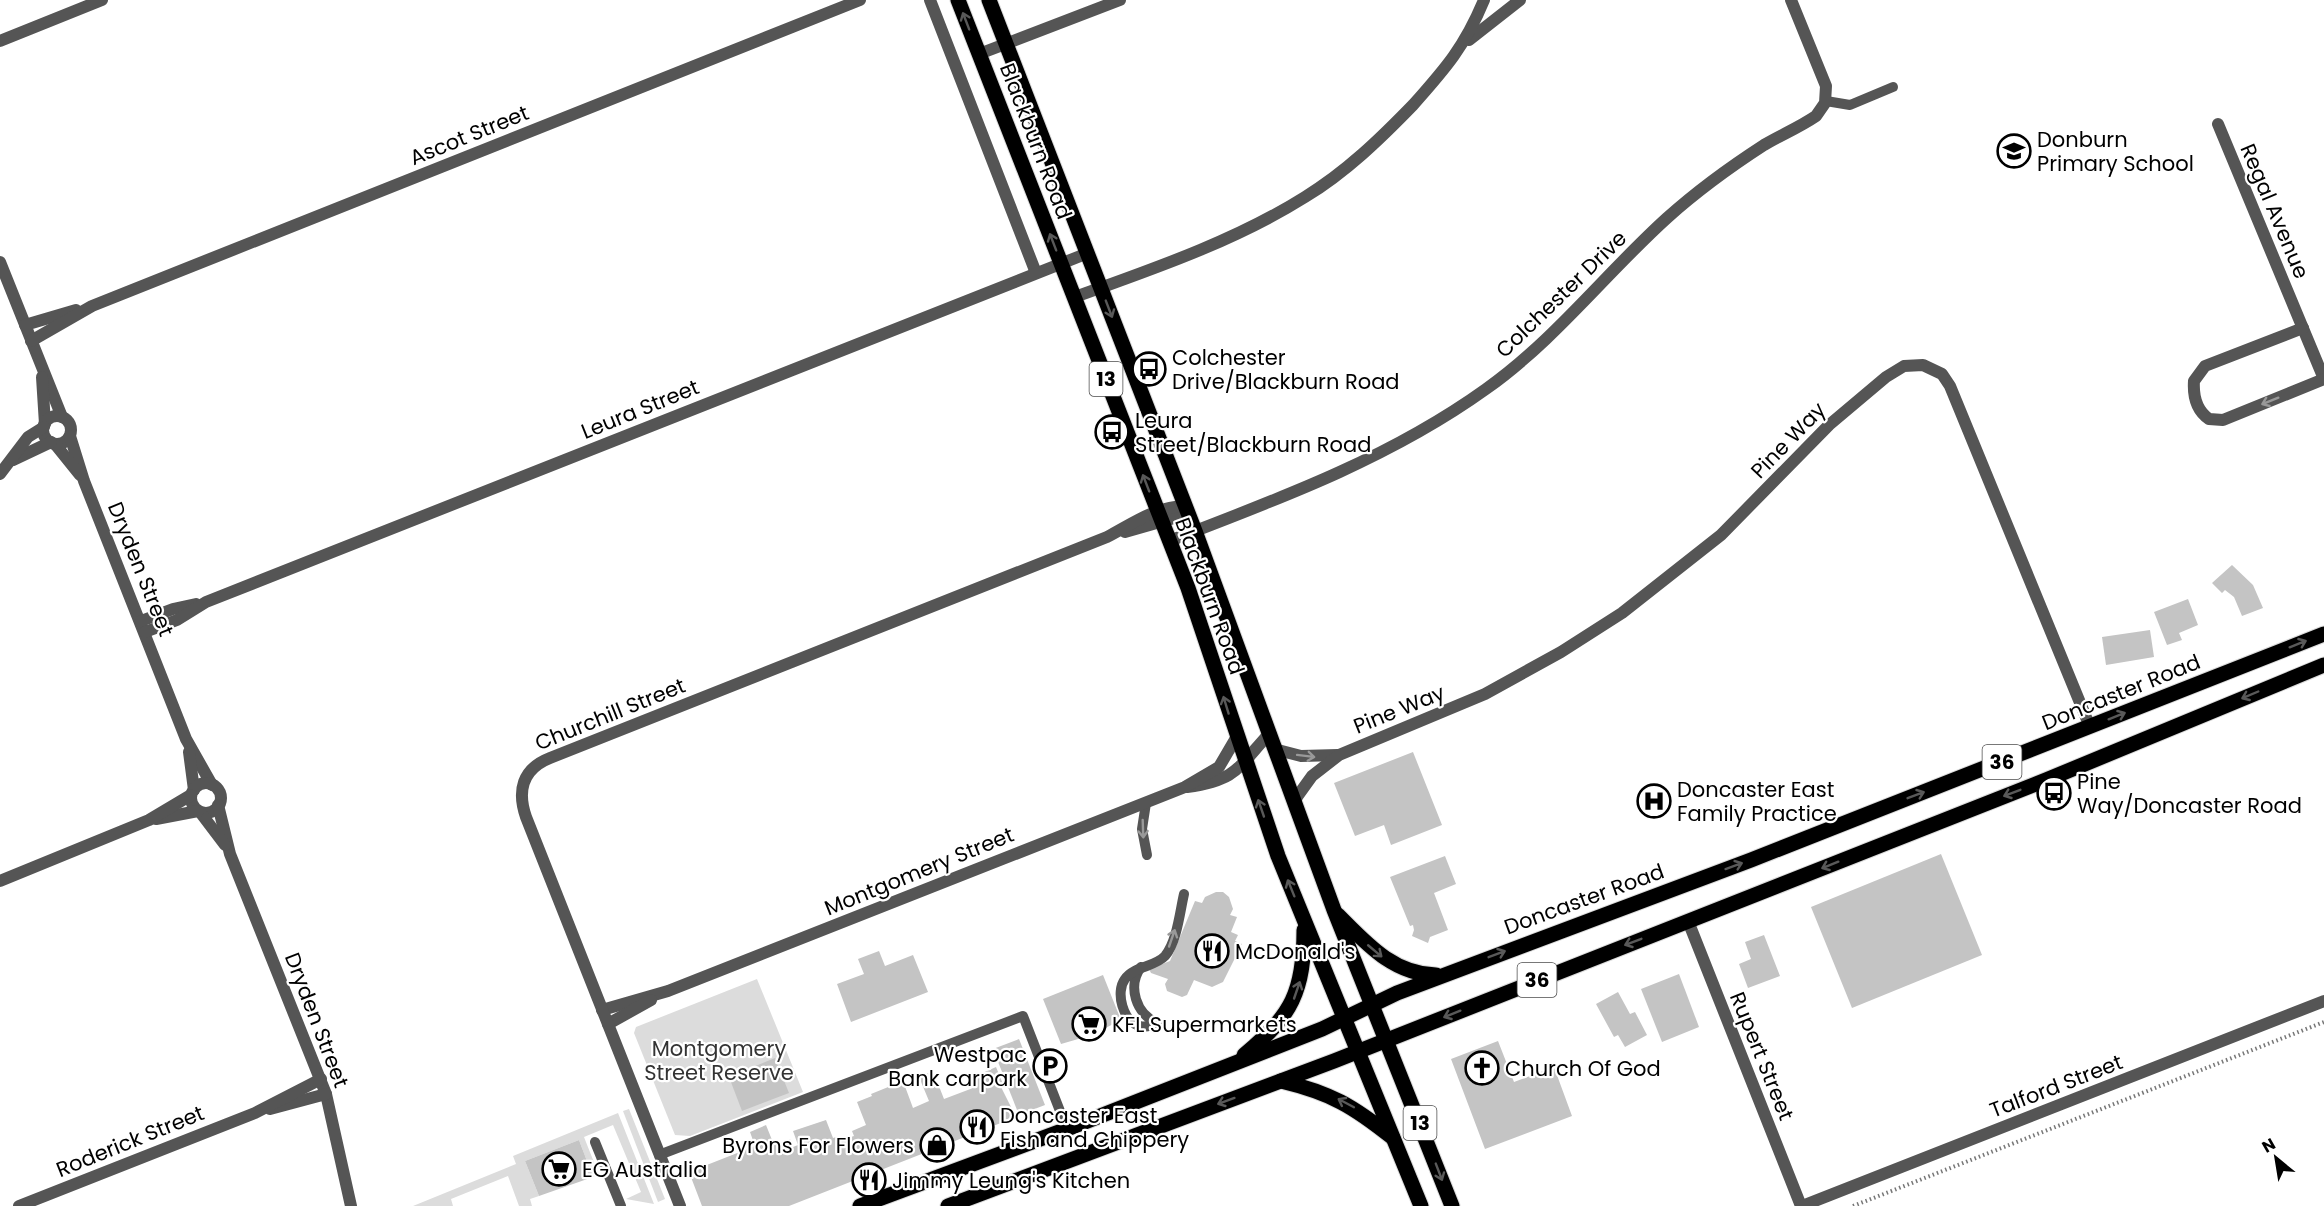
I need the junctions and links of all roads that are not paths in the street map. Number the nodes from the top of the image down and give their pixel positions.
1 (102, 0) edge
2 (860, 0) edge
3 (930, 0) edge
4 (958, 0) edge
5 (989, 0) edge
6 (1120, 0) edge
7 (1484, 0) edge
8 (1520, 0) edge
9 (1791, 0) edge
10 (0, 41) edge
11 (1006, 43) junction
12 (1464, 45) junction
13 (979, 54) junction
14 (1893, 87) dead end
15 (1826, 101) junction
16 (2218, 124) dead end
17 (1088, 253) junction
18 (0, 262) edge
19 (1061, 263) junction
20 (1036, 273) junction
21 (1101, 287) junction
22 (1075, 297) junction
23 (92, 306) junction
24 (25, 325) junction
25 (2303, 328) junction
26 (31, 341) junction
27 (42, 372) junction
28 (2324, 379) edge
29 (62, 417) junction
30 (44, 425) junction
31 (70, 436) junction
32 (53, 443) junction
33 (13, 460) junction
34 (0, 474) edge
35 (84, 481) junction
36 (1186, 506) junction
37 (1160, 517) junction
38 (1195, 531) junction
39 (1169, 541) junction
40 (143, 627) junction
41 (2324, 634) edge
42 (2324, 665) edge
43 (2090, 727) junction
44 (1236, 738) junction
45 (186, 739) junction
46 (1271, 742) junction
47 (1339, 755) junction
48 (1244, 761) junction
49 (212, 785) junction
50 (1185, 787) junction
51 (192, 792) junction
52 (1294, 801) junction
53 (1146, 803) junction
54 (218, 806) junction
55 (199, 812) junction
56 (149, 820) junction
57 (230, 854) junction
58 (1148, 855) dead end
59 (0, 881) edge
60 (1184, 894) dead end
61 (1334, 910) junction
62 (1304, 920) junction
63 (1688, 921) junction
64 (1442, 975) junction
65 (668, 991) junction
66 (2324, 1001) edge
67 (1372, 1005) junction
68 (602, 1010) junction
69 (1344, 1020) junction
70 (1158, 1023) dead end
71 (608, 1024) junction
72 (1386, 1040) junction
73 (1358, 1051) junction
74 (1232, 1064) junction
75 (321, 1079) junction
76 (1281, 1081) junction
77 (326, 1094) junction
78 (255, 1113) junction
79 (1067, 1129) junction
80 (1393, 1138) junction
81 (596, 1142) dead end
82 (659, 1155) junction
83 (19, 1206) edge
84 (351, 1206) edge
85 (621, 1206) edge
86 (679, 1206) edge
87 (860, 1206) edge
88 (948, 1206) edge
89 (1421, 1206) edge
90 (1452, 1206) edge
91 (1802, 1206) edge

1 - 10 street
2 - 23 street, Ascot Street
3 - 20 street
13 -> 4 main road, Blackburn Road / 13
5 - 11 main road, Blackburn Road / 13
6 - 11 street
7 - 12 street
8 - 12 street
9 - 15 street
11 - 13 street
11 - 17 main road, Blackburn Road / 13
12 - 21 street
19 -> 13 main road, Blackburn Road / 13
14 - 15 lane
15 - 38 street, Colchester Drive
16 - 25 street, Regal Avenue
17 - 19 street, Leura Street
17 - 21 main road, Blackburn Road / 13
18 - 24 street
19 - 20 street, Leura Street
19 - 22 main road, Blackburn Road / 13
20 - 40 street, Leura Street
21 - 22 street
21 -> 36 main road, Blackburn Road / 13
37 -> 22 main road, Blackburn Road / 13
23 - 24 street, Ascot Street
23 - 26 street, Ascot Street
24 - 26 street
25 - 28 street, Regal Avenue
28 -> 25 street
26 - 27 street
27 - 29 street
27 - 30 street
29 - 30 street
29 - 31 street
30 - 32 street
30 - 33 street
31 - 32 street
31 - 35 street, Dryden Street
32 - 33 street
32 - 35 street, Dryden Street
33 - 34 street
35 - 40 street, Dryden Street
36 - 37 street, Churchill Street
36 - 38 main road, Blackburn Road / 13
37 - 39 main road, Blackburn Road / 13
37 - 68 street, Churchill Street
38 - 39 street, Colchester Drive
38 - 46 main road, Blackburn Road / 13
44 -> 39 main road, Blackburn Road / 13
40 - 45 street, Dryden Street
43 -> 41 main road, Doncaster Road / 36
42 -> 63 main road, 36
43 - 47 street, Pine Way
64 -> 43 main road, Doncaster Road / 36
44 - 48 main road, Blackburn Road / 13
44 - 50 street, Montgomery Street
45 - 49 street, Dryden Street
45 - 51 street, Dryden Street
46 -> 47 street, Pine Way
46 - 48 street, Montgomery Street
46 - 52 main road, Blackburn Road / 13
47 - 52 street, Pine Way
48 - 50 street, Montgomery Street
62 -> 48 main road, Blackburn Road / 13
49 - 51 street
49 - 54 street
50 - 53 street, Montgomery Street
51 - 55 street
51 - 56 street
52 - 61 main road, Blackburn Road / 13
53 -> 58 lane
53 - 65 street, Montgomery Street
54 - 55 street
54 - 57 street, Dryden Street
55 - 56 street
55 - 57 street, Dryden Street
56 - 59 street
57 - 75 street, Dryden Street
70 -> 60 lane
61 -> 64 main road
61 - 67 main road, Blackburn Road / 13
62 - 69 main road, Blackburn Road / 13
74 -> 62 main road
63 -> 72 main road, 36
63 - 91 street, Rupert Street
64 - 67 main road, Doncaster Road / 36
65 - 68 street, Montgomery Street
65 - 71 street, Montgomery Street
66 - 91 street, Talford Street
67 - 69 main road, Doncaster Road / 36
67 - 72 main road, Blackburn Road / 13
68 - 71 street, Churchill Street
69 - 73 main road, Blackburn Road / 13
69 - 74 main road, Doncaster Road / 36
71 - 82 street, Churchill Street
72 - 73 main road, 36
72 -> 90 main road, Blackburn Road / 13
73 - 76 main road, 36
73 - 80 main road, Blackburn Road / 13
74 - 79 main road, Doncaster Road / 36
75 - 77 street, Dryden Street
75 - 78 street, Roderick Street
80 -> 76 main road
76 -> 88 main road, 36
77 - 78 street, Roderick Street
77 - 84 street, Dryden Street
78 - 83 street, Roderick Street
79 - 82 lane
79 - 87 main road, Doncaster Road / 36
80 - 89 main road, Blackburn Road / 13
81 - 85 lane
82 - 86 street, Churchill Street

